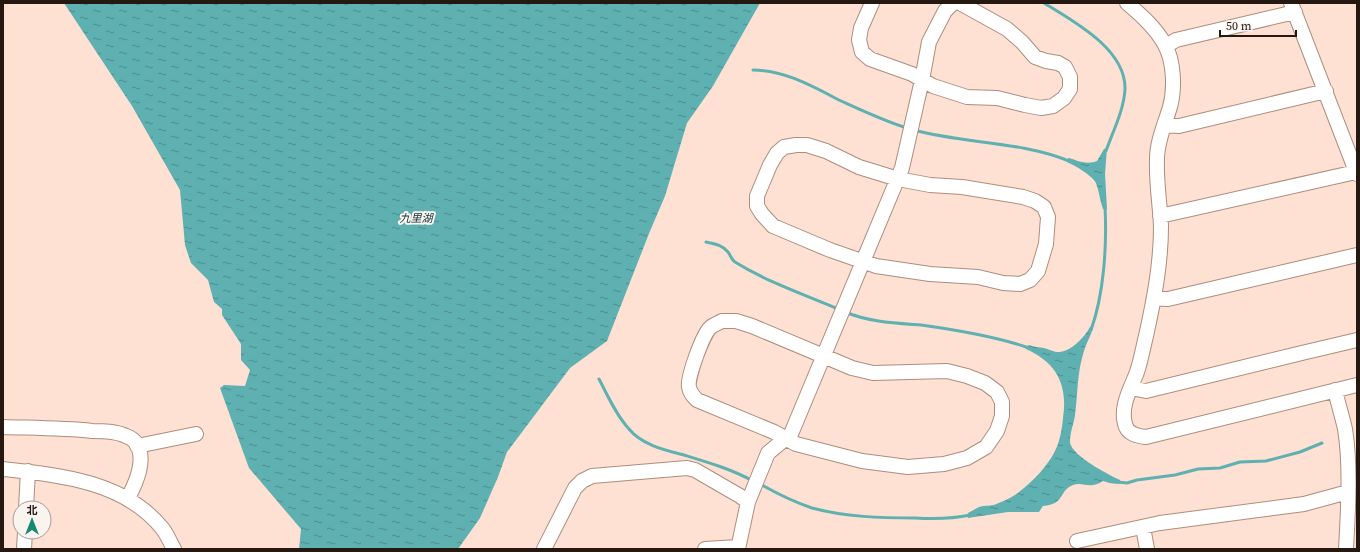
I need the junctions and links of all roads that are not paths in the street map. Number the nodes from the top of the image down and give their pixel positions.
1 (872, 3) edge
2 (953, 3) edge
3 (960, 3) edge
4 (1127, 3) edge
5 (1293, 8) edge
6 (1166, 46) junction
7 (922, 80) junction
8 (1326, 91) junction
9 (1164, 125) junction
10 (1357, 173) edge
11 (898, 178) junction
12 (1160, 216) junction
13 (1357, 255) edge
14 (863, 261) junction
15 (1154, 298) junction
16 (1357, 340) edge
17 (823, 357) junction
18 (1357, 385) edge
19 (1131, 388) junction
20 (1335, 390) junction
21 (3, 427) edge
22 (196, 434) dead end
23 (786, 438) junction
24 (137, 446) junction
25 (1352, 468) edge
26 (3, 469) edge
27 (28, 471) junction
28 (1348, 492) junction
29 (128, 498) junction
30 (26, 500) edge
31 (748, 502) junction
32 (1143, 526) junction
33 (1077, 541) dead end
34 (1357, 547) edge
35 (738, 548) edge
36 (174, 549) edge
37 (544, 549) edge
38 (705, 549) edge
39 (1148, 549) edge
40 (1347, 549) edge

1 - 7 street
2 - 7 street
3 - 7 street
4 - 6 street
5 - 6 street
5 - 8 street
6 - 9 street
7 - 11 street
8 - 9 street
8 - 10 street
9 - 12 street
10 - 12 street
11 - 14 street
11 - 14 street
11 - 14 street
12 - 15 street
13 - 15 street
14 - 17 street
15 - 19 street
16 - 19 street
17 - 23 street
17 - 23 street
17 - 23 street
18 - 20 street
19 - 20 street
20 - 25 street
21 - 24 street
22 - 24 street
23 - 31 street
24 - 29 street
25 - 28 street
26 - 27 street
27 - 29 street
27 - 30 street
28 - 32 street
28 - 40 street
29 - 36 street
31 - 35 street
31 - 37 street
32 - 33 street
32 - 39 street
34 - 40 street
35 - 38 street

